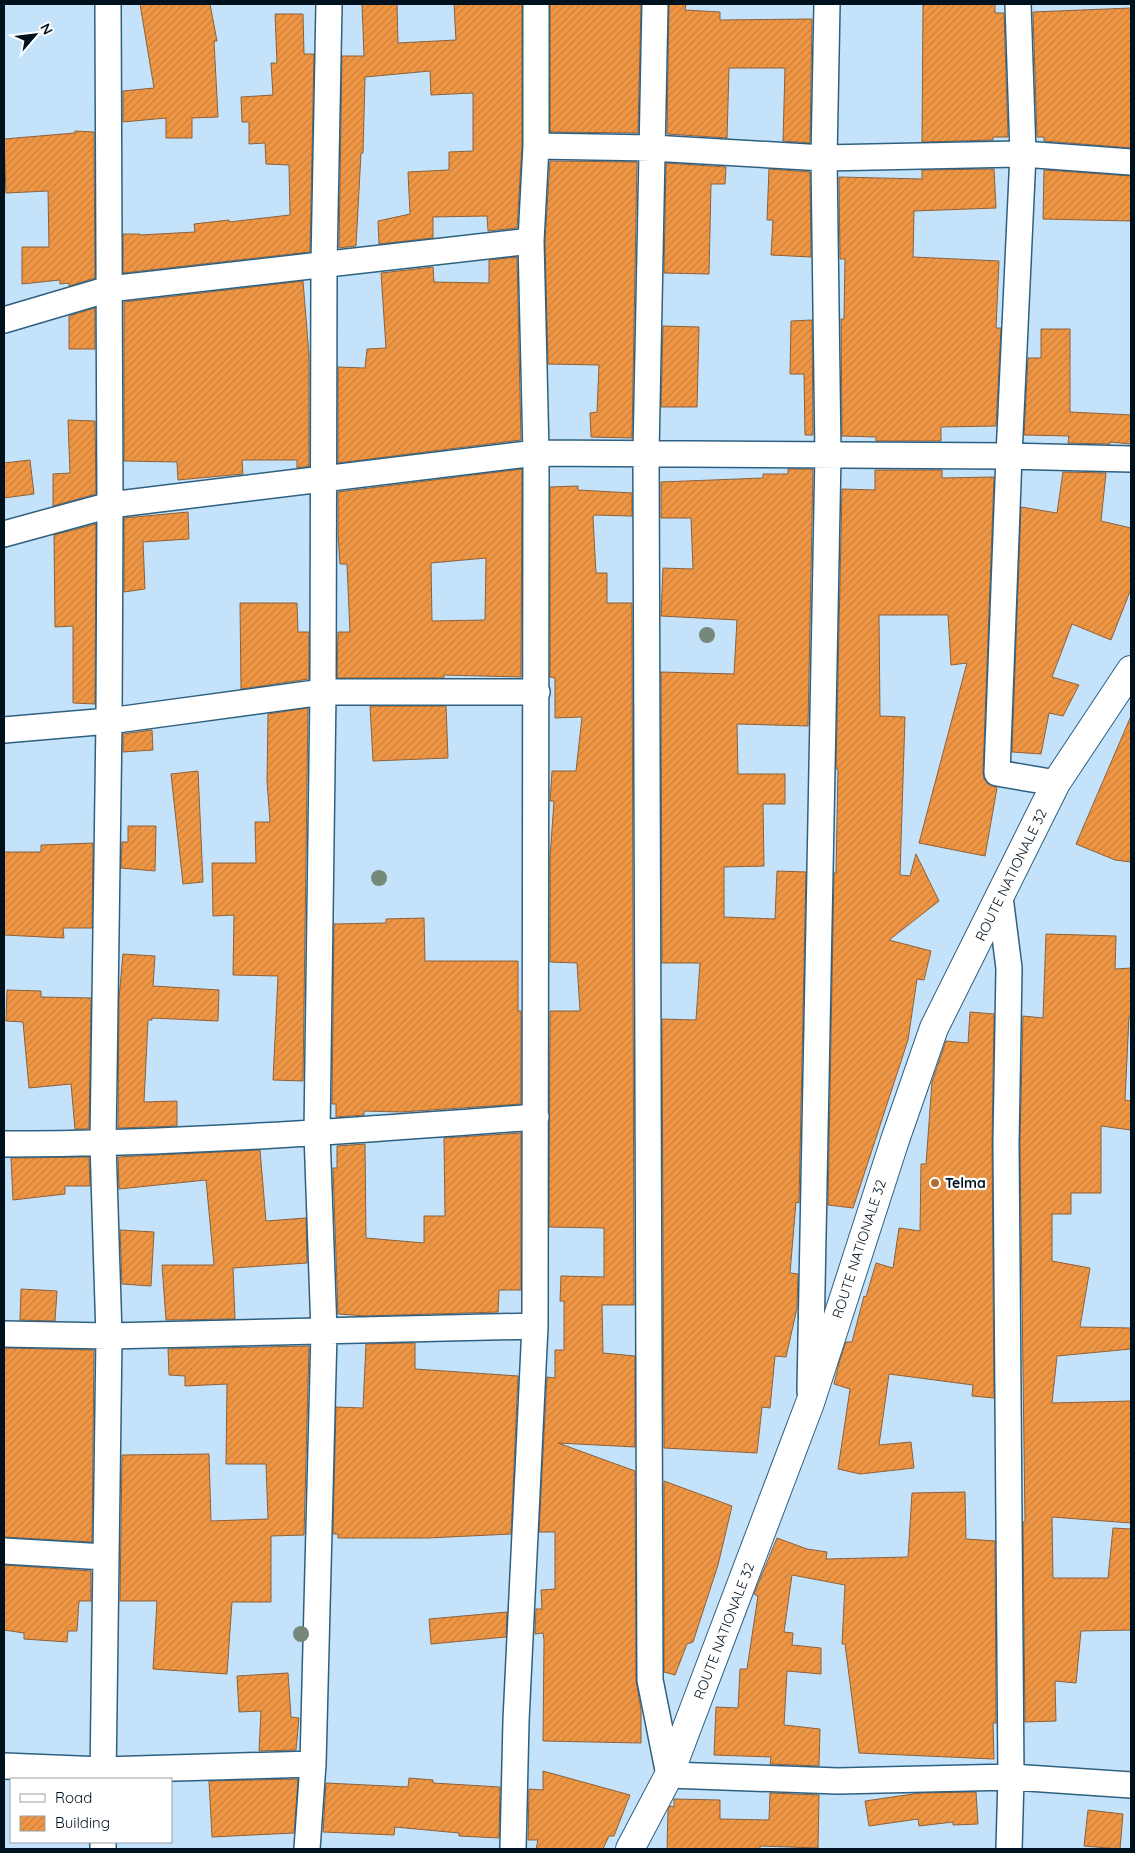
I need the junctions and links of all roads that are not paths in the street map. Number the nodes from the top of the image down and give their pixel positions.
1 (108, 4) edge
2 (330, 4) edge
3 (536, 4) edge
4 (655, 4) edge
5 (827, 4) edge
6 (1018, 4) edge
7 (536, 146) junction
8 (652, 148) junction
9 (1023, 154) junction
10 (824, 158) junction
11 (1131, 162) edge
12 (531, 242) junction
13 (324, 265) junction
14 (109, 290) junction
15 (4, 320) edge
16 (536, 453) junction
17 (646, 453) junction
18 (828, 455) junction
19 (1009, 456) junction
20 (1131, 459) edge
21 (324, 478) junction
22 (110, 505) junction
23 (4, 534) edge
24 (1131, 670) edge
25 (323, 692) junction
26 (537, 692) junction
27 (109, 721) junction
28 (4, 730) edge
29 (1056, 783) junction
30 (1000, 897) junction
31 (536, 1117) junction
32 (317, 1133) junction
33 (4, 1144) edge
34 (103, 1144) junction
35 (535, 1326) junction
36 (324, 1332) junction
37 (4, 1334) edge
38 (109, 1336) junction
39 (810, 1403) junction
40 (4, 1551) edge
41 (105, 1557) junction
42 (313, 1764) junction
43 (4, 1766) edge
44 (103, 1775) edge
45 (669, 1775) junction
46 (1011, 1777) junction
47 (1131, 1785) edge
48 (307, 1849) edge
49 (512, 1849) edge
50 (630, 1849) edge
51 (1009, 1849) edge

1 - 14 street
2 - 13 street
3 - 7 street
4 - 8 street
5 - 10 street
6 - 9 street
7 - 8 street
7 - 12 street
8 - 10 street
8 - 17 street
9 - 10 street
9 - 11 street
9 - 19 street
10 - 18 street
12 - 13 street
12 - 16 street
13 - 14 street
13 - 21 street
14 - 15 street
14 - 22 street
16 - 17 street
16 - 21 street
16 - 26 street
17 - 18 street
17 - 45 street
18 - 19 street
18 - 39 street
19 - 20 street
19 - 29 street
21 - 22 street
21 - 25 street
22 - 23 street
22 - 27 street
24 - 29 street, ROUTE NATIONALE 32
25 - 26 street
25 - 27 street
25 - 32 street
26 - 31 street
27 - 28 street
27 - 34 street
29 - 30 street, ROUTE NATIONALE 32
30 - 39 street, ROUTE NATIONALE 32
30 - 46 street
31 - 32 street
31 - 35 street
32 - 34 street
32 - 36 street
33 - 34 street
34 - 38 street
35 - 36 street
35 - 49 street
36 - 38 street
36 - 42 street
37 - 38 street
38 - 41 street
39 - 45 street, ROUTE NATIONALE 32
40 - 41 street
41 - 44 street
42 - 44 street
42 - 48 street
43 - 44 street
45 - 46 street
45 - 50 street, ROUTE NATIONALE 32
46 - 47 street
46 - 51 street

